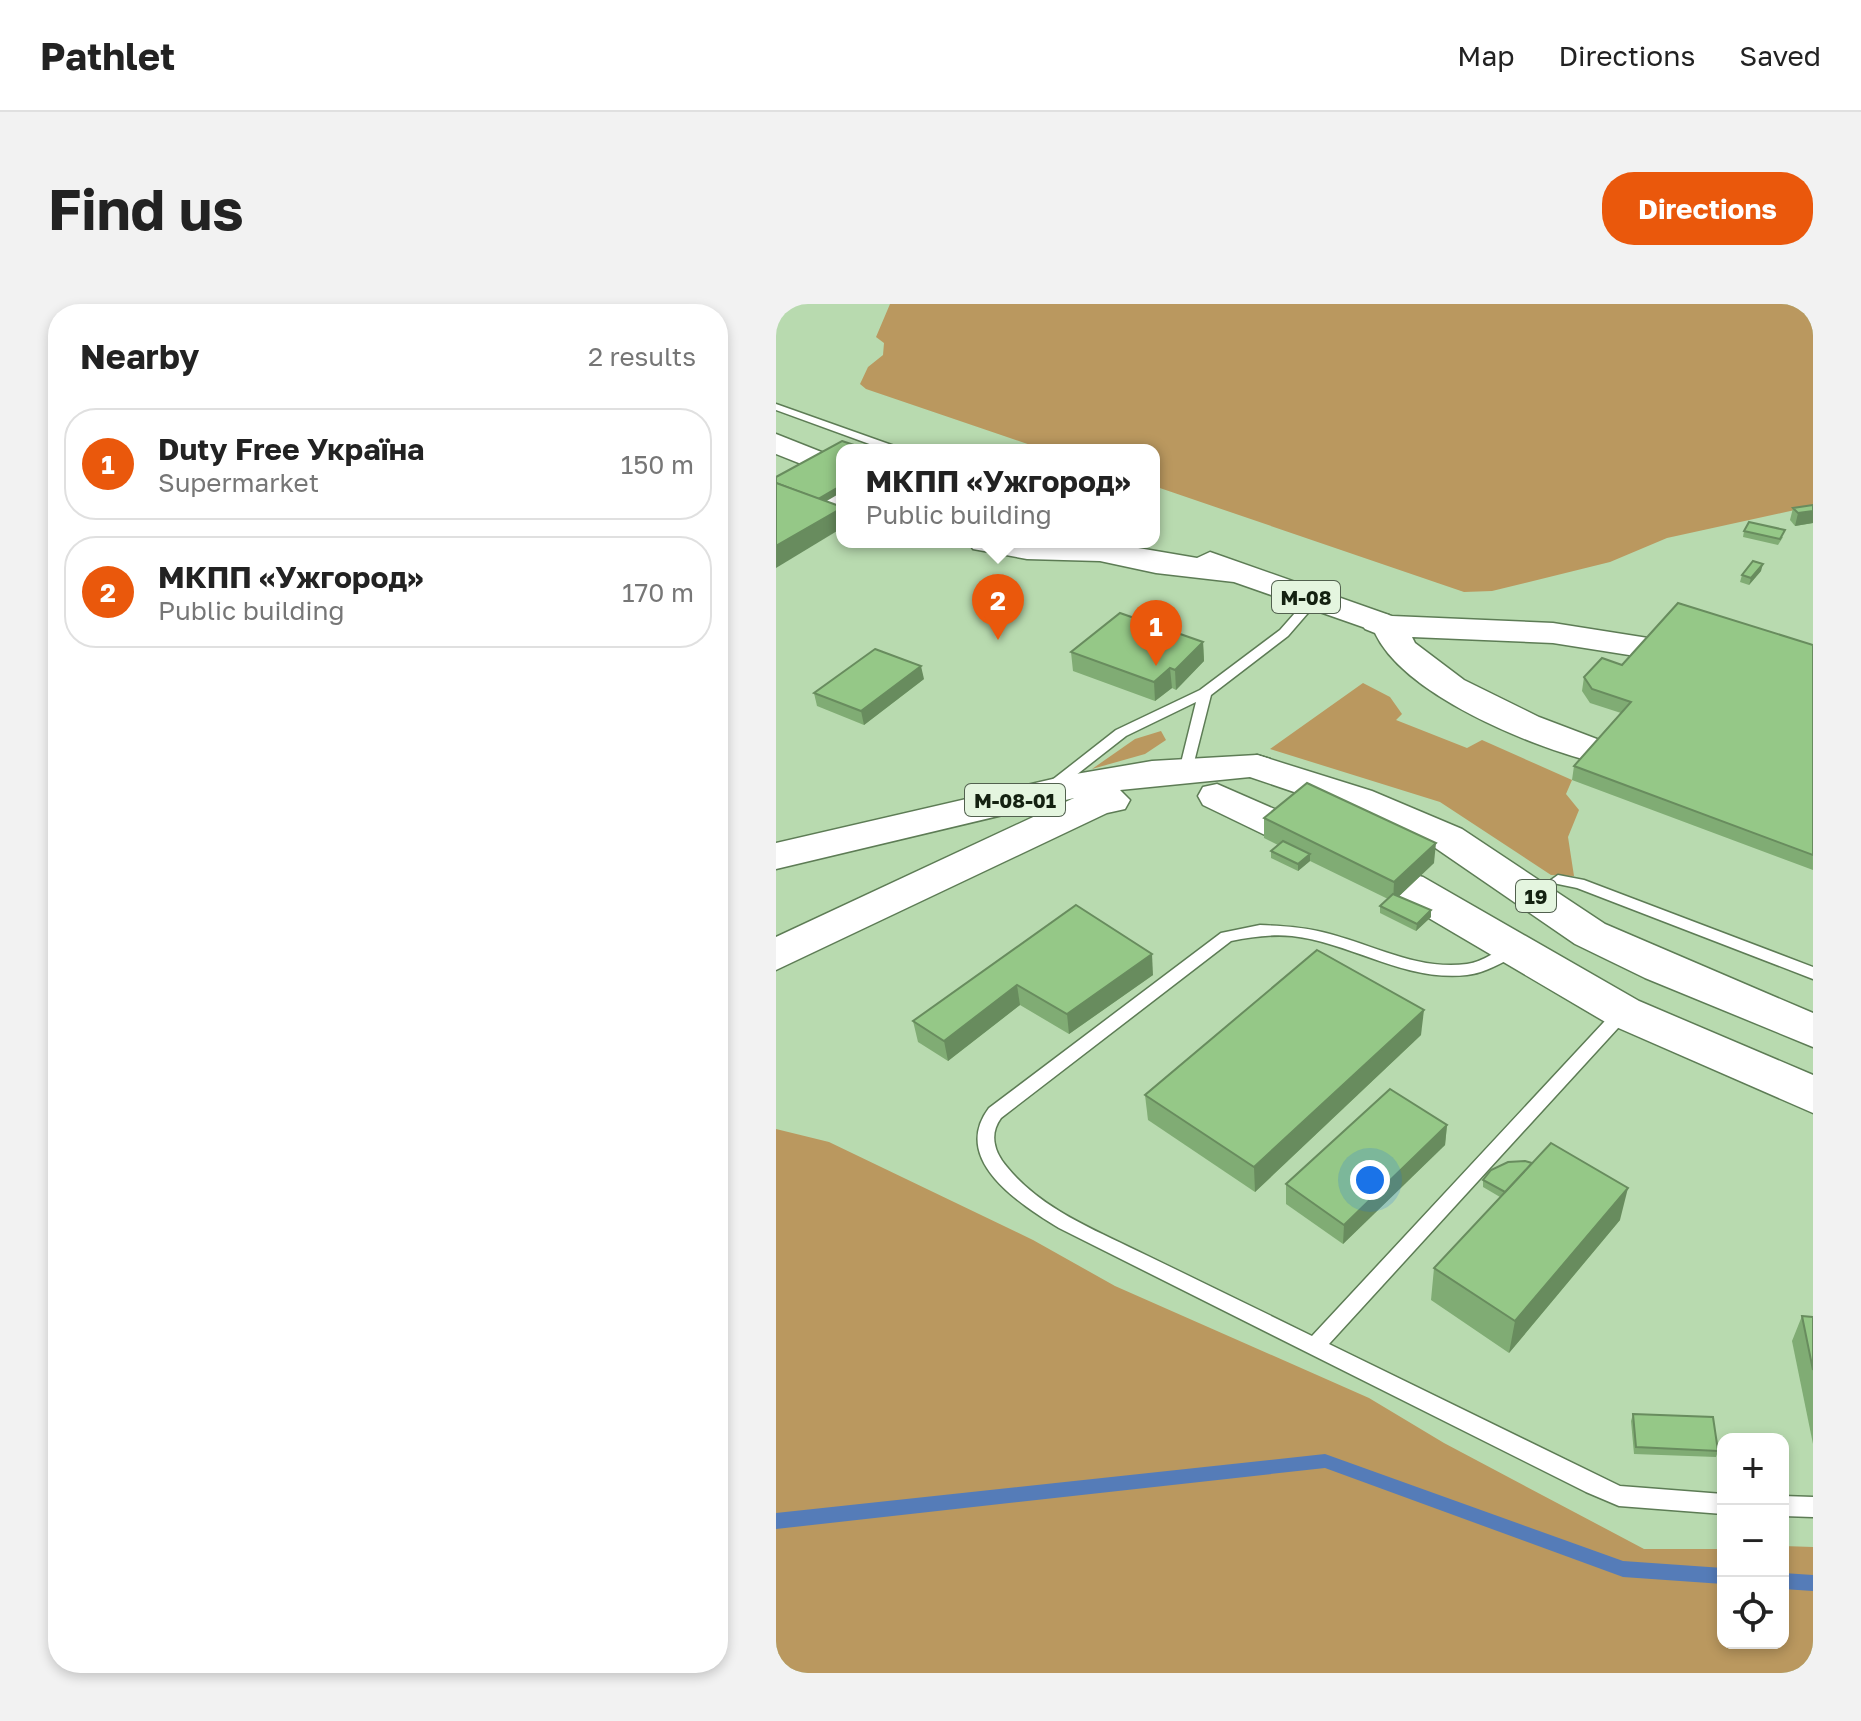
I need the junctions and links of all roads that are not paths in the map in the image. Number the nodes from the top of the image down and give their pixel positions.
1 (776, 407) edge
2 (776, 443) edge
3 (879, 444) edge
4 (819, 461) edge
5 (1160, 544) edge
6 (1021, 548) edge
7 (1235, 572) junction
8 (1314, 599) junction
9 (1383, 624) junction
10 (1648, 648) edge
11 (1205, 693) junction
12 (1597, 752) edge
13 (1257, 767) joint
14 (1186, 771) junction
15 (1045, 793) junction
16 (1279, 826) edge
17 (776, 856) edge
18 (1558, 880) dead end
19 (1408, 887) edge
20 (1513, 950) junction
21 (776, 955) edge
22 (1813, 973) edge
23 (1623, 1012) junction
24 (1813, 1031) edge
25 (1813, 1095) edge
26 (1316, 1345) junction
27 (1717, 1504) edge
28 (1789, 1506) edge
29 (1813, 1507) edge

1 - 3 lane
2 - 4 main road
5 - 7 main road, М-08
6 - 7 main road, М-08
7 - 8 main road, М-08
8 - 9 main road, М-08
8 - 11 lane
9 - 10 main road
9 - 12 main road
11 - 14 lane
11 - 15 lane
13 - 14 main road, М-08-01
13 - 24 main road, 19
14 - 15 main road, М-08-01
15 - 17 main road, М-08-01
16 - 21 main road, М-08-01
18 - 22 lane
19 - 20 main road
20 - 23 main road
20 - 26 lane
23 - 25 main road
23 - 26 lane
26 - 27 lane
28 - 29 lane

